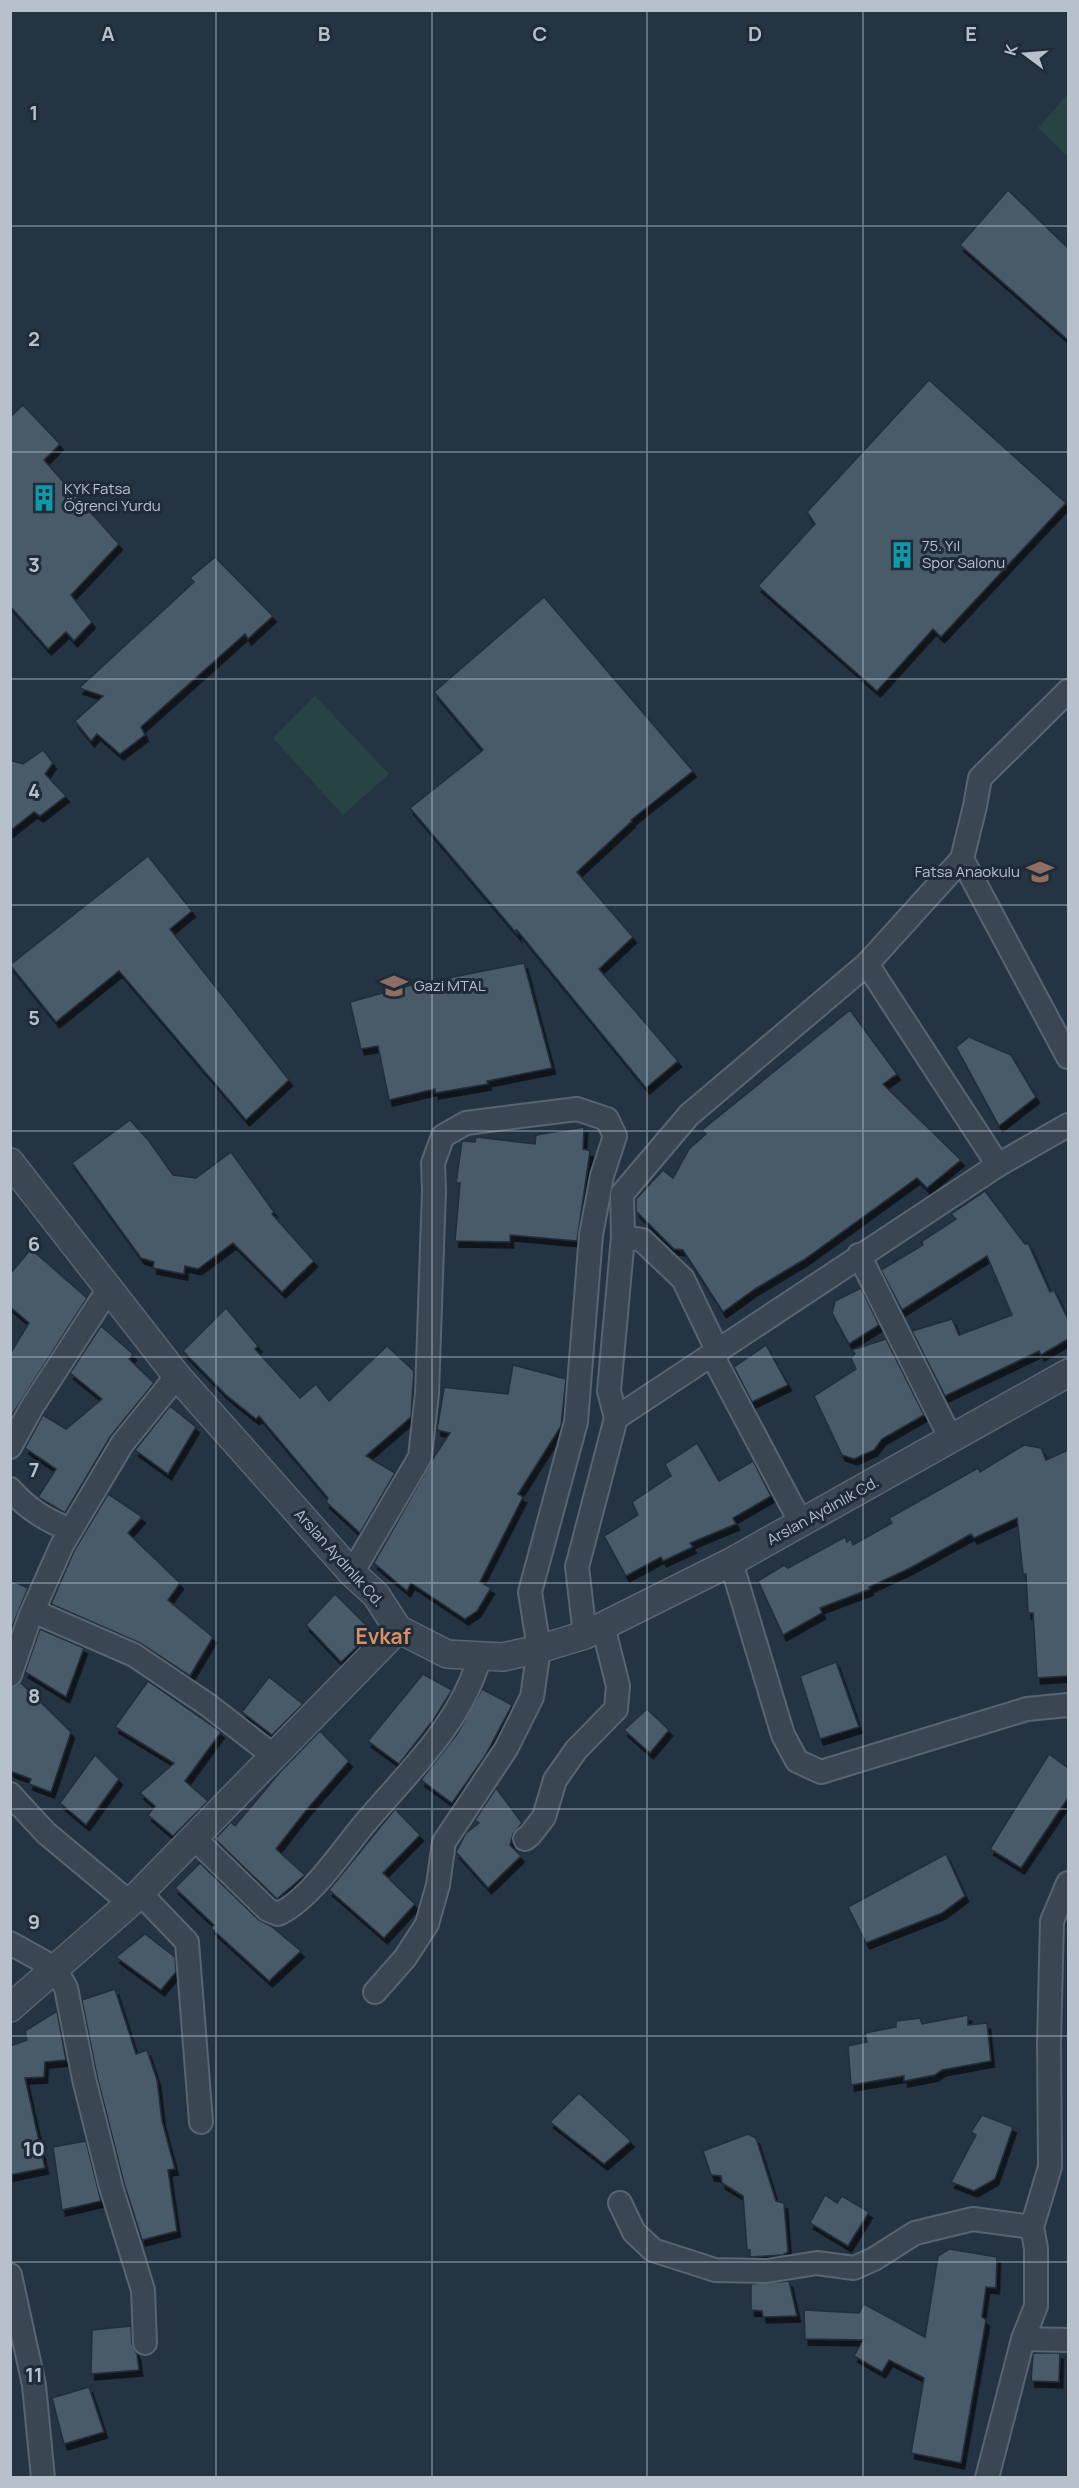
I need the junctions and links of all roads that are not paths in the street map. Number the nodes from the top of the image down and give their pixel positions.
1 (1068, 691) edge
2 (962, 859) junction
3 (867, 964) junction
4 (1068, 1057) edge
5 (1068, 1125) edge
6 (10, 1162) edge
7 (998, 1165) junction
8 (623, 1237) junction
9 (859, 1256) junction
10 (110, 1287) junction
11 (715, 1353) junction
12 (1068, 1374) edge
13 (177, 1376) junction
14 (616, 1418) junction
15 (951, 1439) junction
16 (10, 1447) edge
17 (10, 1489) edge
18 (801, 1523) junction
19 (71, 1530) junction
20 (731, 1562) junction
21 (352, 1572) junction
22 (33, 1611) junction
23 (398, 1629) junction
24 (594, 1631) junction
25 (539, 1649) junction
26 (480, 1656) junction
27 (10, 1675) edge
28 (1068, 1705) edge
29 (274, 1756) junction
30 (10, 1794) edge
31 (194, 1838) junction
32 (525, 1839) dead end
33 (1068, 1883) edge
34 (135, 1898) junction
35 (10, 1943) edge
36 (55, 1968) junction
37 (375, 1992) dead end
38 (10, 2008) edge
39 (201, 2122) dead end
40 (1059, 2168) edge
41 (620, 2203) dead end
42 (1032, 2227) junction
43 (10, 2275) edge
44 (1023, 2339) junction
45 (1068, 2340) edge
46 (145, 2343) dead end
47 (43, 2478) edge
48 (987, 2478) edge

1 - 2 street
2 - 3 street
2 - 4 street
3 - 7 street
3 - 8 street
5 - 7 street
6 - 10 street, Arslan Aydınlık Cd.
7 - 9 street
8 - 11 street
8 - 14 street
9 - 11 street
9 - 15 street
10 - 13 street, Arslan Aydınlık Cd.
10 - 16 street
11 - 14 street
11 - 18 street
12 - 15 street, Arslan Aydınlık Cd.
13 - 19 street
13 - 21 street, Arslan Aydınlık Cd.
14 - 24 street
15 - 18 street, Arslan Aydınlık Cd.
17 - 19 street
18 - 20 street, Arslan Aydınlık Cd.
19 - 22 street
20 - 24 street, Arslan Aydınlık Cd.
20 - 28 street
21 - 23 street, Arslan Aydınlık Cd.
21 - 25 street
22 - 27 street
22 - 29 street
23 - 26 street, Arslan Aydınlık Cd.
23 - 29 street
24 - 25 street, Arslan Aydınlık Cd.
24 - 32 street
25 - 26 street, Arslan Aydınlık Cd.
25 - 37 street
26 - 31 street
29 - 31 street
30 - 34 street
31 - 34 street
33 - 40 street
34 - 36 street
34 - 39 street
35 - 36 street
36 - 38 street
36 - 46 street
40 - 42 street
41 - 42 street
42 - 44 street
43 - 47 street
44 - 45 street
44 - 48 street

